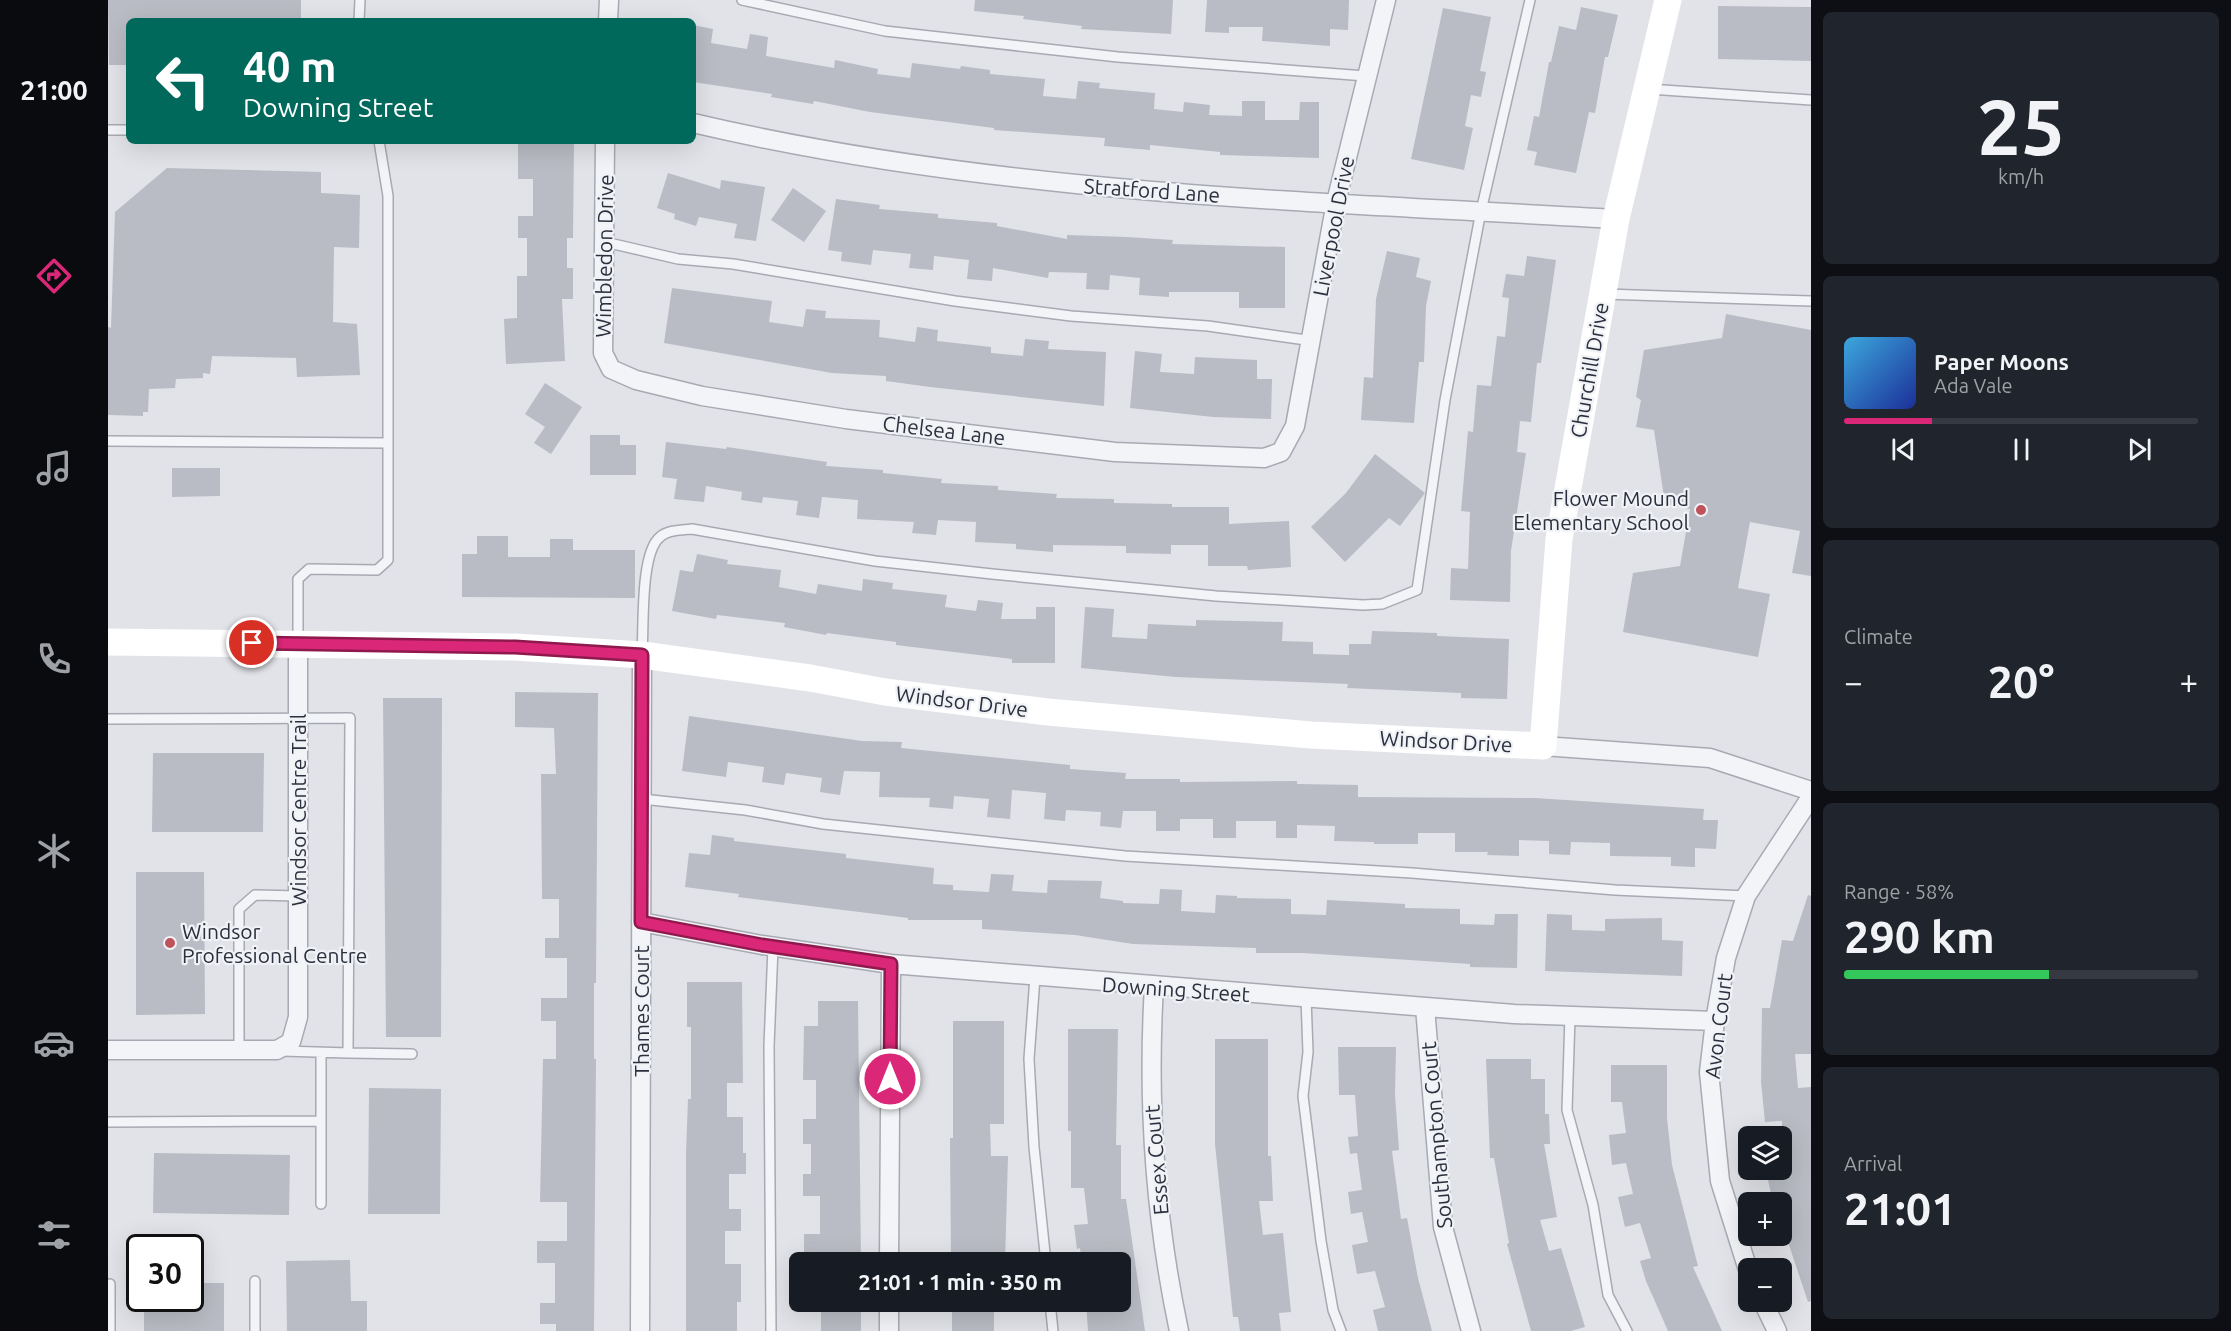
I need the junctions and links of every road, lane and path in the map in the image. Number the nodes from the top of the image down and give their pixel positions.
1 (360, 0) edge
2 (609, 0) edge
3 (742, 0) edge
4 (1386, 0) edge
5 (1530, 0) edge
6 (1668, 0) edge
7 (359, 18) edge
8 (608, 18) edge
9 (1366, 76) junction
10 (1647, 89) junction
11 (1811, 100) edge
12 (696, 124) edge
13 (108, 130) edge
14 (126, 130) edge
15 (379, 144) edge
16 (605, 144) edge
17 (1336, 202) junction
18 (1481, 211) junction
19 (1616, 219) junction
20 (605, 242) junction
21 (1602, 294) junction
22 (1811, 301) edge
23 (1312, 341) junction
24 (611, 369) joint
25 (108, 441) edge
26 (387, 443) junction
27 (1281, 452) joint
28 (108, 642) edge
29 (298, 644) junction
30 (642, 655) junction
31 (298, 718) junction
32 (108, 719) edge
33 (1543, 746) junction
34 (1811, 791) edge
35 (1811, 797) edge
36 (642, 799) junction
37 (298, 896) junction
38 (1746, 896) junction
39 (641, 922) junction
40 (774, 946) junction
41 (891, 964) junction
42 (1035, 977) junction
43 (1154, 987) junction
44 (1306, 998) junction
45 (1425, 1007) junction
46 (1570, 1016) junction
47 (1715, 1021) junction
48 (108, 1050) edge
49 (239, 1050) junction
50 (277, 1050) junction
51 (348, 1053) junction
52 (321, 1054) junction
53 (412, 1054) dead end
54 (320, 1121) junction
55 (108, 1122) edge
56 (321, 1204) dead end
57 (889, 1252) edge
58 (1045, 1252) edge
59 (1744, 1258) edge
60 (255, 1281) dead end
61 (110, 1284) dead end
62 (889, 1312) edge
63 (1051, 1312) edge
64 (1768, 1312) edge
65 (110, 1331) edge
66 (255, 1331) edge
67 (640, 1331) edge
68 (771, 1331) edge
69 (889, 1331) edge
70 (1053, 1331) edge
71 (1179, 1331) edge
72 (1341, 1331) edge
73 (1471, 1331) edge
74 (1627, 1331) edge
75 (1777, 1331) edge

1 - 7 lane
2 - 8 street
3 - 9 lane
4 - 9 street, Liverpool Drive
5 - 18 lane
6 - 10 street, Churchill Drive
9 - 17 street, Liverpool Drive
10 - 11 lane
10 - 19 street, Churchill Drive
12 - 17 street, Stratford Lane
13 - 14 lane
15 - 26 lane
16 - 20 street, Wimbledon Drive
17 - 18 street, Stratford Lane
17 - 23 street, Liverpool Drive
18 - 19 street, Stratford Lane
18 - 30 lane
19 - 21 street, Churchill Drive
20 - 23 lane
20 - 24 street, Wimbledon Drive
21 - 22 lane
21 - 33 street, Churchill Drive
23 - 27 street, Liverpool Drive
24 - 27 street, Chelsea Lane
25 - 26 lane
26 - 29 lane
28 - 29 street, Windsor Drive
29 - 30 street, Windsor Drive
29 - 31 street, Windsor Centre Trail
30 - 33 street, Windsor Drive
30 - 36 street, Thames Court
31 - 32 lane
31 - 37 street, Windsor Centre Trail
31 - 51 lane
33 - 34 street, Windsor Drive
35 - 38 street, Avon Court
36 - 38 lane
36 - 39 street, Thames Court
37 - 49 lane
37 - 50 street, Windsor Centre Trail
38 - 47 street, Avon Court
39 - 40 street, Downing Street
39 - 67 street, Thames Court
40 - 41 street, Downing Street
40 - 68 lane
41 - 42 street, Downing Street
41 - 57 street
42 - 43 street, Downing Street
42 - 58 lane
43 - 44 street, Downing Street
43 - 71 street, Essex Court
44 - 45 street, Downing Street
44 - 72 lane
45 - 46 street, Downing Street
45 - 73 street, Southampton Court
46 - 47 street, Downing Street
46 - 74 lane
47 - 59 street, Avon Court
48 - 49 street
49 - 50 street
50 - 52 lane
51 - 52 lane
51 - 53 lane
52 - 54 lane
54 - 55 lane
54 - 56 lane
60 - 66 lane
61 - 65 lane
62 - 69 street
63 - 70 lane
64 - 75 street

